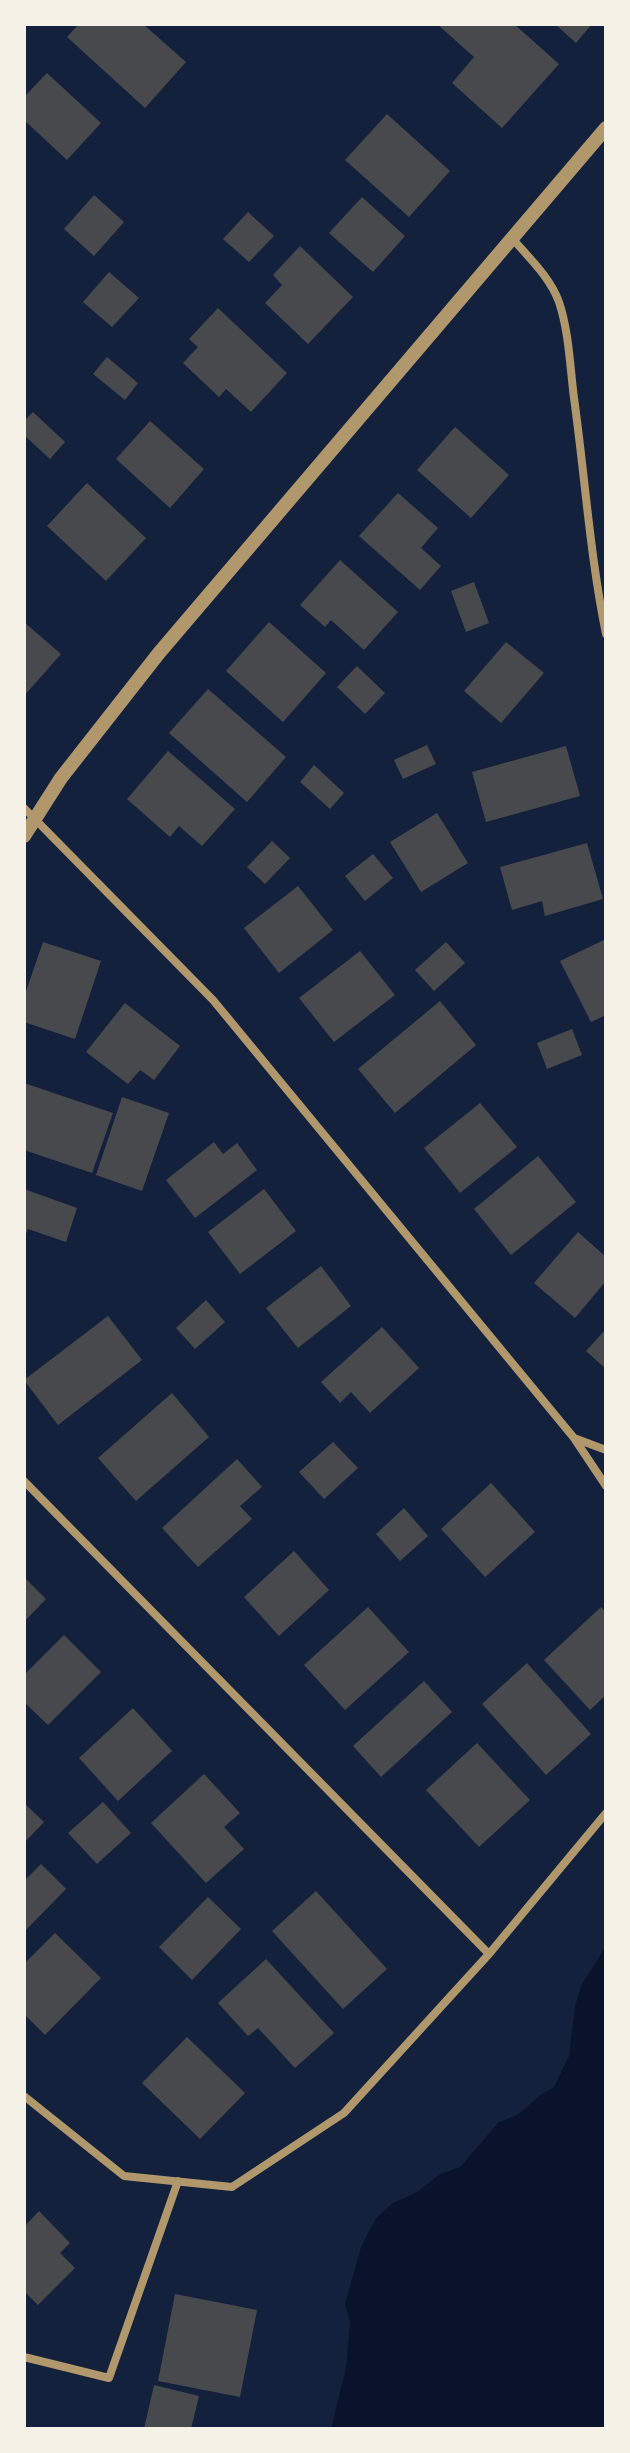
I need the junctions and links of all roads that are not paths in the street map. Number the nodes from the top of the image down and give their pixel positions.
1 (606, 128) edge
2 (512, 238) junction
3 (606, 634) edge
4 (29, 813) edge
5 (24, 836) edge
6 (574, 1438) junction
7 (606, 1450) edge
8 (24, 1481) edge
9 (606, 1486) edge
10 (606, 1813) edge
11 (489, 1954) junction
12 (24, 2096) edge
13 (178, 2181) junction
14 (24, 2357) edge

1 - 2 street
2 - 3 street
2 - 4 street
4 - 5 street
4 - 6 street
6 - 7 street
6 - 9 street
8 - 11 street
10 - 11 street
11 - 13 street
12 - 13 street
13 - 14 street

